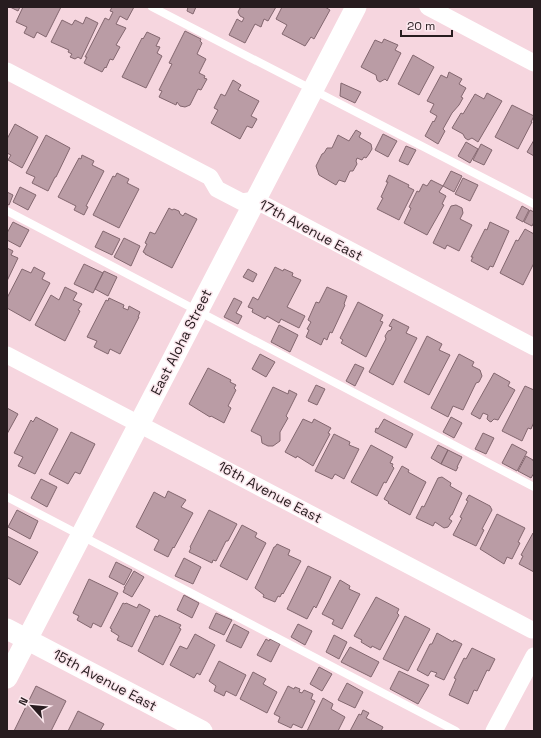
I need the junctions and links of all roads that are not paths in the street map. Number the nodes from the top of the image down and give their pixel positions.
1 (152, 7) edge
2 (356, 7) edge
3 (428, 7) edge
4 (534, 63) edge
5 (7, 71) edge
6 (312, 90) junction
7 (255, 200) junction
8 (534, 204) edge
9 (7, 211) edge
10 (198, 310) junction
11 (534, 347) edge
12 (7, 355) edge
13 (139, 424) junction
14 (534, 487) edge
15 (7, 497) edge
16 (80, 536) junction
17 (7, 629) edge
18 (533, 635) edge
19 (28, 639) junction
20 (534, 656) edge
21 (7, 678) edge
22 (202, 731) edge
23 (456, 731) edge
24 (494, 731) edge

1 - 6 lane
2 - 6 street, East Aloha Street
3 - 4 street
5 - 7 street, 17th Avenue East
6 - 7 street, East Aloha Street
6 - 8 lane
7 - 10 street, East Aloha Street
7 - 11 street, 17th Avenue East
9 - 10 lane
10 - 13 street, East Aloha Street
10 - 14 lane
12 - 13 street, 16th Avenue East
13 - 16 street, East Aloha Street
13 - 18 street, 16th Avenue East
15 - 16 lane
16 - 19 street, East Aloha Street
16 - 23 lane
17 - 19 street, 15th Avenue East
19 - 21 street, East Aloha Street
19 - 22 street, 15th Avenue East
20 - 24 street

